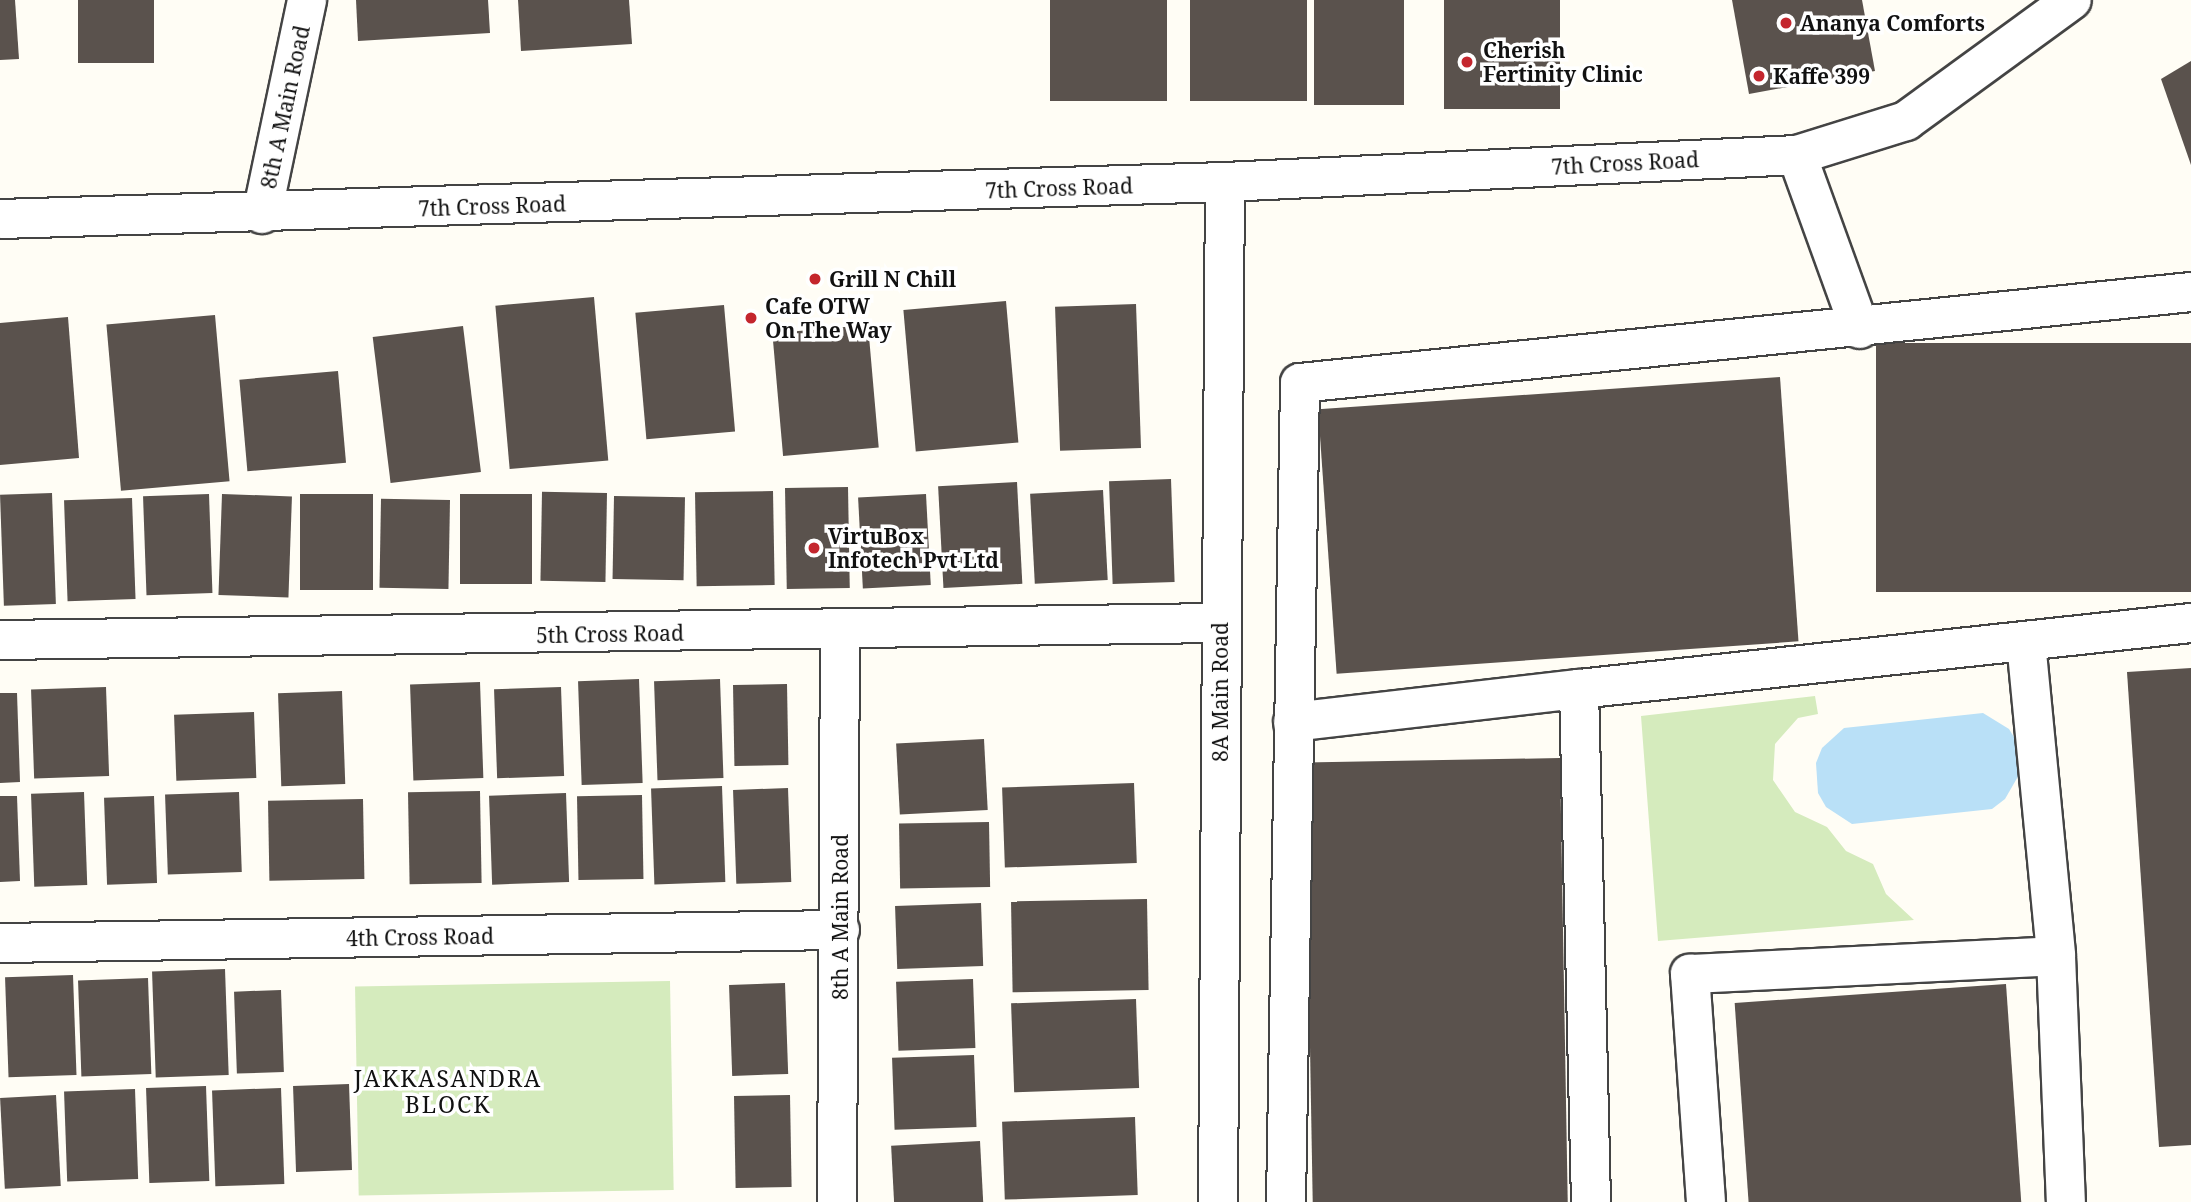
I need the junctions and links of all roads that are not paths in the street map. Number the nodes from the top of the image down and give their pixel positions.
1 (307, 0) edge
2 (2072, 0) edge
3 (1797, 155) junction
4 (1225, 182) junction
5 (262, 214) junction
6 (0, 219) edge
7 (2191, 292) edge
8 (1860, 330) junction
9 (1220, 623) junction
10 (2191, 623) edge
11 (840, 632) junction
12 (0, 640) edge
13 (2026, 642) junction
14 (1579, 689) junction
15 (1293, 722) junction
16 (840, 930) junction
17 (0, 943) edge
18 (2056, 956) junction
19 (837, 1202) edge
20 (1218, 1202) edge
21 (1286, 1202) edge
22 (1591, 1202) edge
23 (1706, 1202) edge
24 (2066, 1202) edge

1 - 5 street, 8th A Main Road
2 - 3 street, 7th Cross Road
3 - 4 street, 7th Cross Road
3 - 8 street
4 - 5 street, 7th Cross Road
4 - 9 street, 8A Main Road
5 - 6 street, 7th Cross Road
7 - 8 street
8 - 15 street
9 - 11 street, 5th Cross Road
9 - 20 street, 8A Main Road
10 - 13 street
11 - 12 street, 5th Cross Road
11 - 16 street, 8th A Main Road
13 - 14 street
13 - 18 street
14 - 15 street
14 - 22 street
15 - 21 street
16 - 17 street, 4th Cross Road
16 - 19 street, 8th A Main Road
18 - 23 street
18 - 24 street

